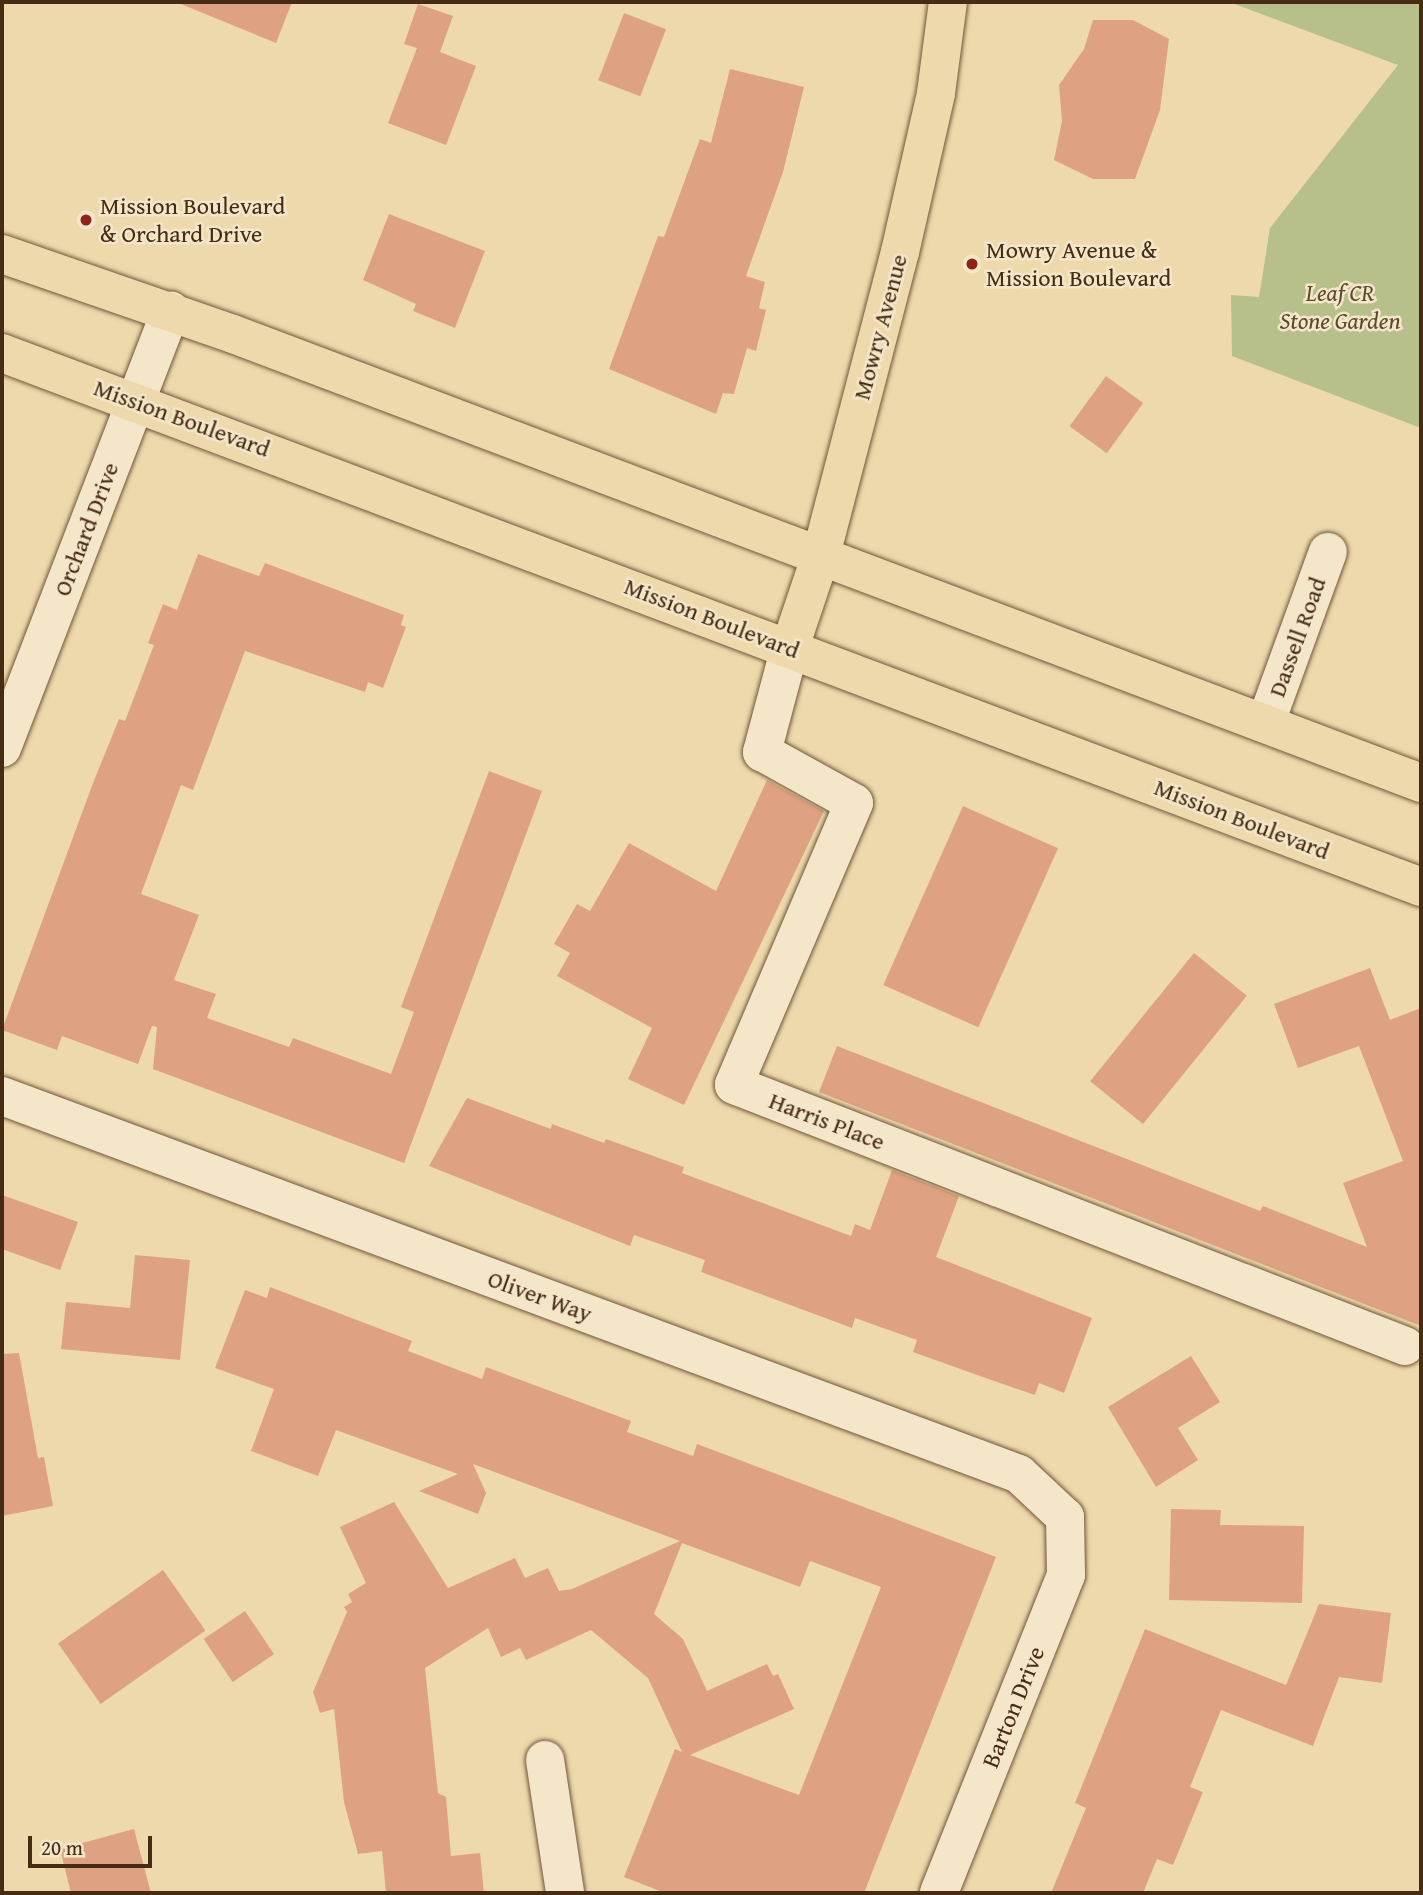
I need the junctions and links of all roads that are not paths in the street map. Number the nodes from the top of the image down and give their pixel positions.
1 (948, 2) edge
2 (2, 254) edge
3 (171, 312) junction
4 (2, 353) edge
5 (138, 401) junction
6 (1328, 552) dead end
7 (821, 555) junction
8 (790, 647) junction
9 (1266, 722) junction
10 (2, 748) edge
11 (1421, 783) edge
12 (1421, 887) edge
13 (2, 1096) edge
14 (1405, 1346) dead end
15 (1065, 1517) joint
16 (545, 1760) dead end
17 (565, 1893) edge
18 (939, 1893) edge

1 - 7 main road, Mowry Avenue
2 - 3 main road
3 - 5 street, Orchard Drive
3 - 7 main road
4 - 5 main road, Mission Boulevard
5 - 8 main road, Mission Boulevard
5 - 10 street, Orchard Drive
6 - 9 street, Dassell Road
7 - 8 main road, Mowry Avenue
7 - 9 main road
8 - 12 main road, Mission Boulevard
8 - 14 street, Harris Place
9 - 11 main road
13 - 15 street, Oliver Way
15 - 18 street, Barton Drive
16 - 17 street

